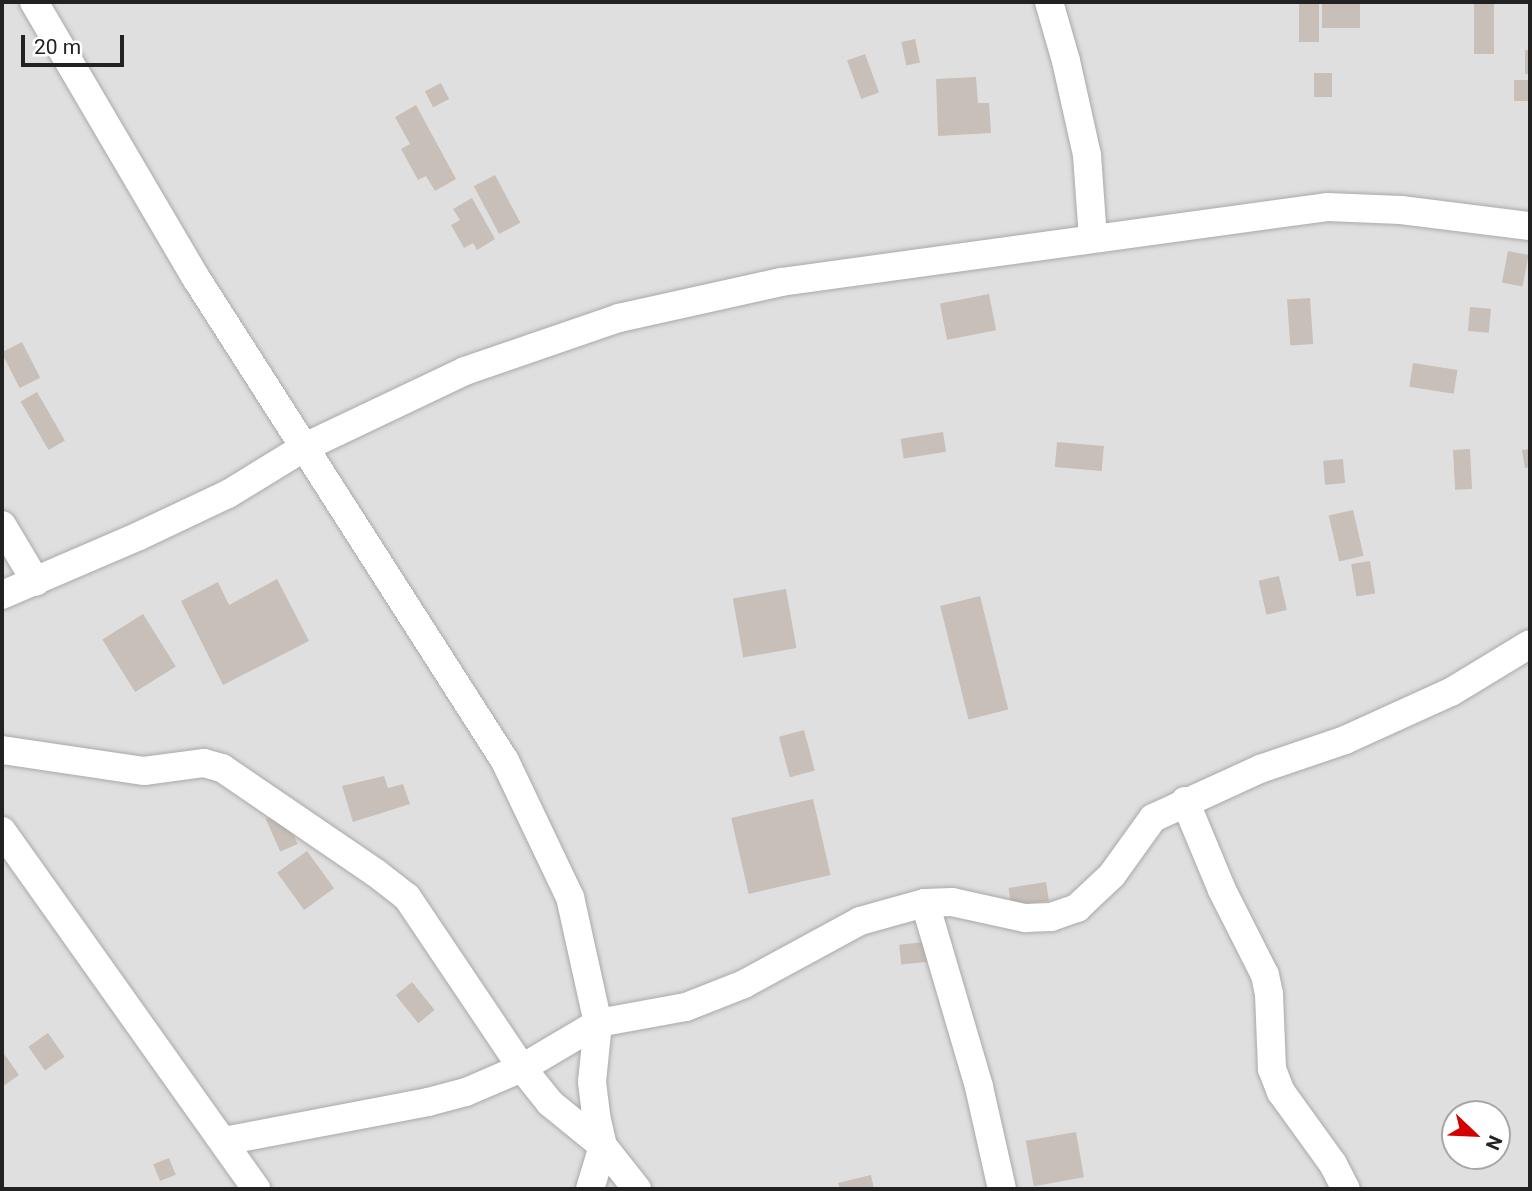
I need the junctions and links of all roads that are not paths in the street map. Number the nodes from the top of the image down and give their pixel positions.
1 (34, 2) edge
2 (1049, 2) edge
3 (1530, 226) edge
4 (1093, 238) junction
5 (303, 448) junction
6 (2, 524) edge
7 (36, 582) junction
8 (2, 595) edge
9 (1530, 644) edge
10 (2, 750) edge
11 (1185, 801) junction
12 (2, 831) edge
13 (925, 904) junction
14 (598, 1023) junction
15 (522, 1068) junction
16 (224, 1141) junction
17 (603, 1146) junction
18 (256, 1189) edge
19 (590, 1189) edge
20 (637, 1189) edge
21 (1002, 1189) edge
22 (1346, 1189) edge

1 - 5 street
2 - 4 street
3 - 4 street
4 - 5 street
5 - 7 street
5 - 14 street
6 - 7 street
7 - 8 street
9 - 11 street
10 - 15 street
11 - 13 street
11 - 22 street
12 - 16 street
13 - 14 street
13 - 21 street
14 - 15 street
14 - 17 street
15 - 16 street
15 - 17 street
16 - 18 street
17 - 19 street
17 - 20 street

